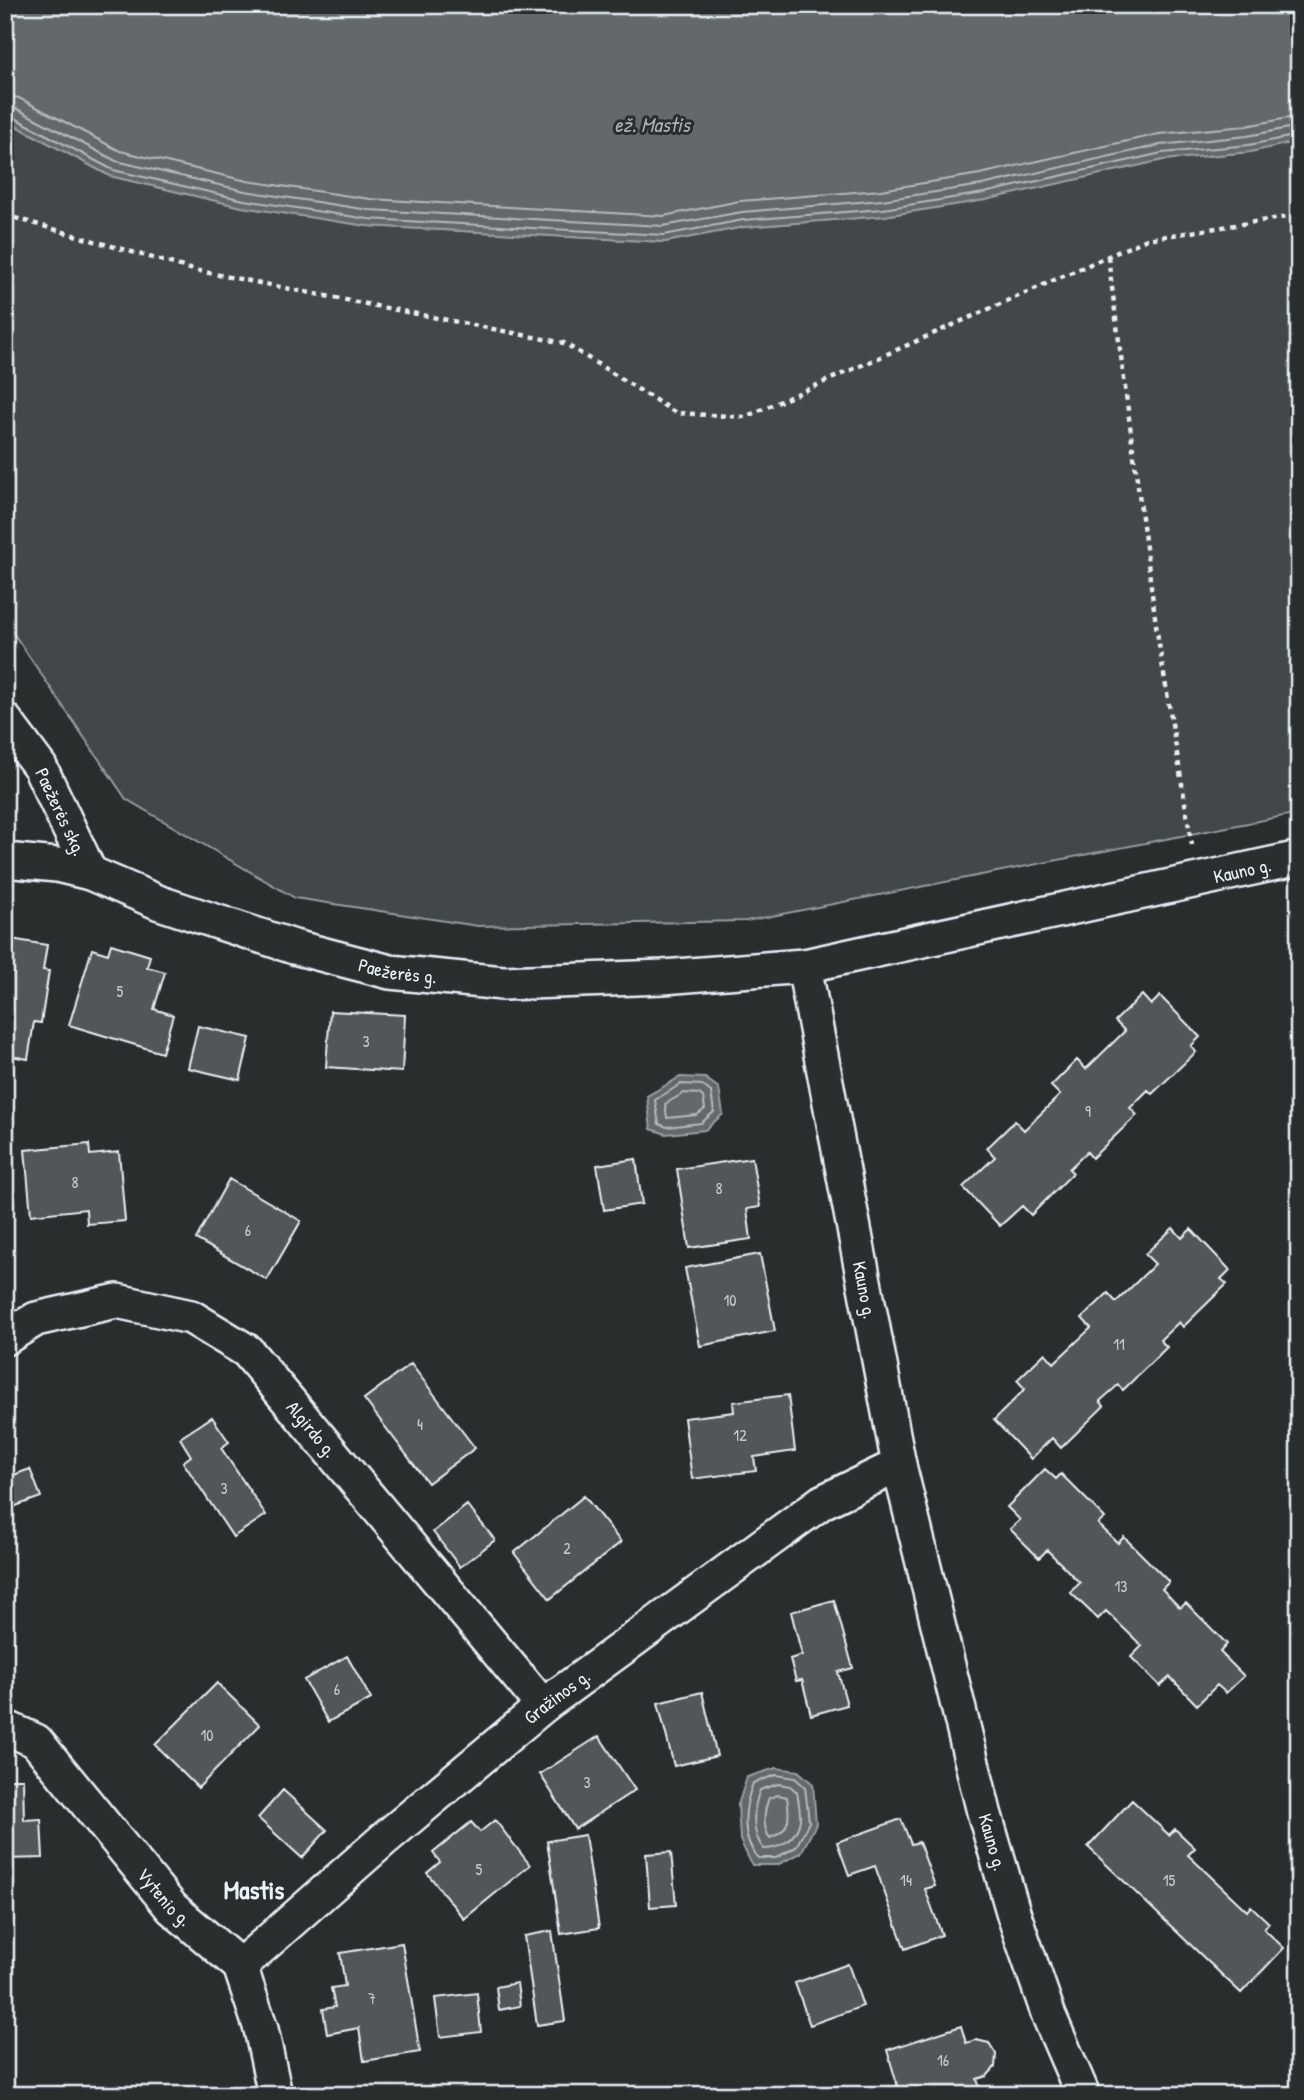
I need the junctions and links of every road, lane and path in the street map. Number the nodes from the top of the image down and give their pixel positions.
1 (5, 215) edge
2 (1299, 215) edge
3 (1108, 257) junction
4 (5, 720) edge
5 (1299, 858) edge
6 (5, 860) edge
7 (90, 873) junction
8 (1198, 880) junction
9 (804, 966) junction
10 (5, 1338) edge
11 (899, 1465) junction
12 (543, 1706) junction
13 (5, 1727) edge
14 (240, 1966) junction
15 (275, 2095) edge
16 (1083, 2095) edge

1 - 3 path
2 - 3 path
3 - 8 path
4 - 7 street, Paežerės skg.
5 - 8 street, Kauno g.
6 - 7 street, Paežerės g.
7 - 9 street, Paežerės g.
8 - 9 street, Kauno g.
9 - 11 street, Kauno g.
10 - 12 street, Algirdo g.
11 - 12 street, Gražinos g.
11 - 16 street, Kauno g.
12 - 14 street, Gražinos g.
13 - 14 street, Vytenio g.
14 - 15 street

